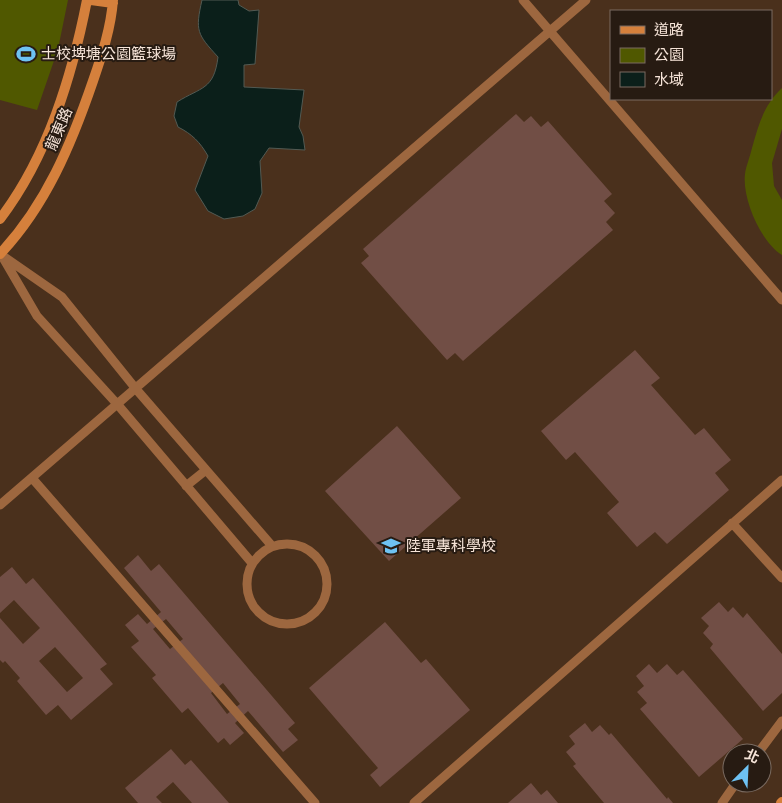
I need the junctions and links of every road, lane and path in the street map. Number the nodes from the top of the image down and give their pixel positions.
1 (89, 0) edge
2 (524, 0) edge
3 (586, 0) edge
4 (113, 2) edge
5 (550, 31) junction
6 (0, 219) edge
7 (0, 254) edge
8 (782, 300) edge
9 (136, 389) junction
10 (118, 405) junction
11 (206, 470) junction
12 (32, 478) junction
13 (782, 480) edge
14 (186, 486) junction
15 (0, 505) edge
16 (732, 523) junction
17 (272, 546) junction
18 (252, 563) junction
19 (782, 578) edge
20 (782, 721) edge
21 (766, 743) edge
22 (315, 803) edge
23 (414, 803) edge

1 - 4 street
1 - 6 street, 龍東路
2 - 5 lane
3 - 5 lane
4 - 7 street, 龍東路
5 - 8 lane
5 - 9 lane
7 - 9 lane
7 - 10 lane
9 - 10 lane
9 - 11 lane
10 - 12 lane
10 - 14 lane
11 - 14 lane
11 - 17 lane
12 - 15 lane
12 - 22 lane
13 - 16 lane
14 - 18 lane
16 - 19 lane
16 - 23 lane
17 - 18 lane
17 - 18 lane
20 - 21 lane

